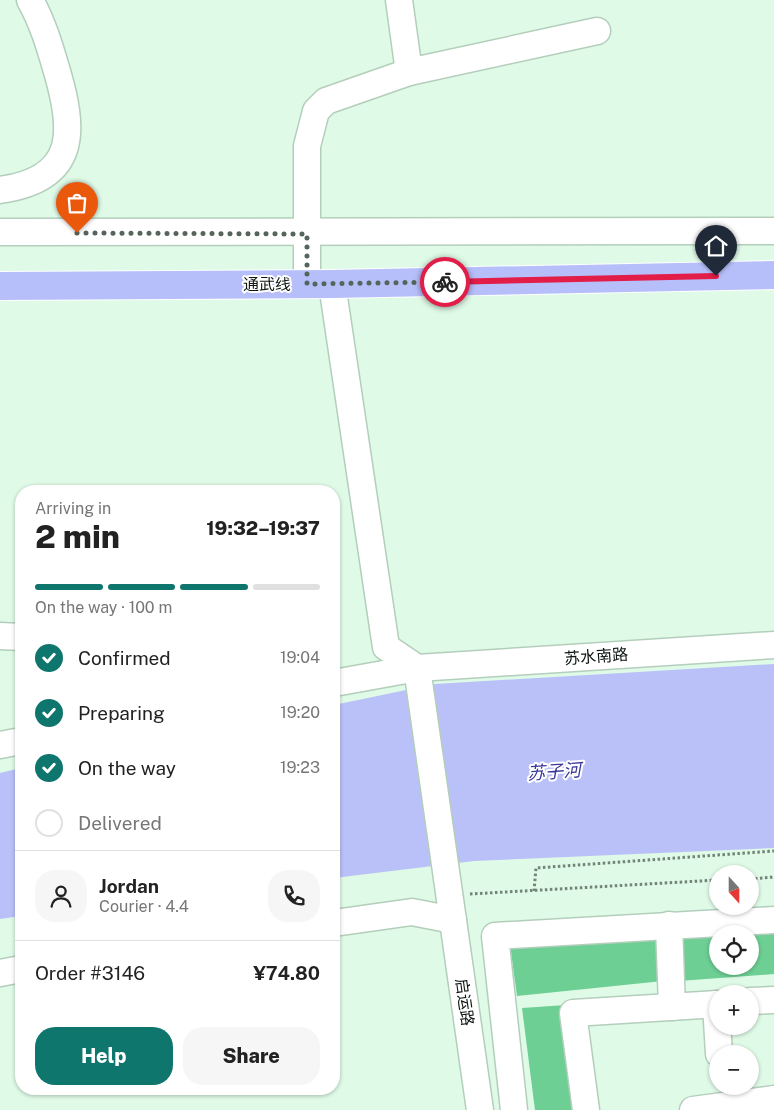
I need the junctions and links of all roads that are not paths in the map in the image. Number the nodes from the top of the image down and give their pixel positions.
1 (30, 0) edge
2 (399, 0) edge
3 (597, 31) dead end
4 (409, 72) junction
5 (0, 190) edge
6 (774, 231) edge
7 (0, 232) edge
8 (307, 234) junction
9 (774, 275) edge
10 (320, 284) junction
11 (0, 286) edge
12 (0, 636) edge
13 (15, 637) edge
14 (774, 644) edge
15 (418, 678) junction
16 (340, 683) edge
17 (15, 742) edge
18 (0, 745) edge
19 (451, 907) junction
20 (774, 920) edge
21 (340, 923) edge
22 (669, 926) junction
23 (15, 971) edge
24 (0, 973) edge
25 (774, 1000) edge
26 (759, 1001) edge
27 (709, 1004) edge
28 (672, 1006) junction
29 (774, 1099) edge
30 (721, 1101) edge
31 (480, 1110) edge
32 (514, 1110) edge
33 (586, 1110) edge
34 (693, 1110) edge

1 - 5 street
2 - 4 street
3 - 4 street
4 - 8 street
6 - 8 street
7 - 8 street
8 - 10 street
9 - 10 highway, 通武线
10 - 11 highway, 通武线
10 - 15 street
12 - 13 street
14 - 15 street, 苏水南路
15 - 16 street, 苏水南路
15 - 19 street, 启运路
17 - 18 street
19 - 21 street
19 - 31 street, 启运路
20 - 22 street
22 - 28 street
22 - 32 street
23 - 24 street
25 - 26 street
27 - 28 street
28 - 33 street
29 - 30 street
30 - 34 street

